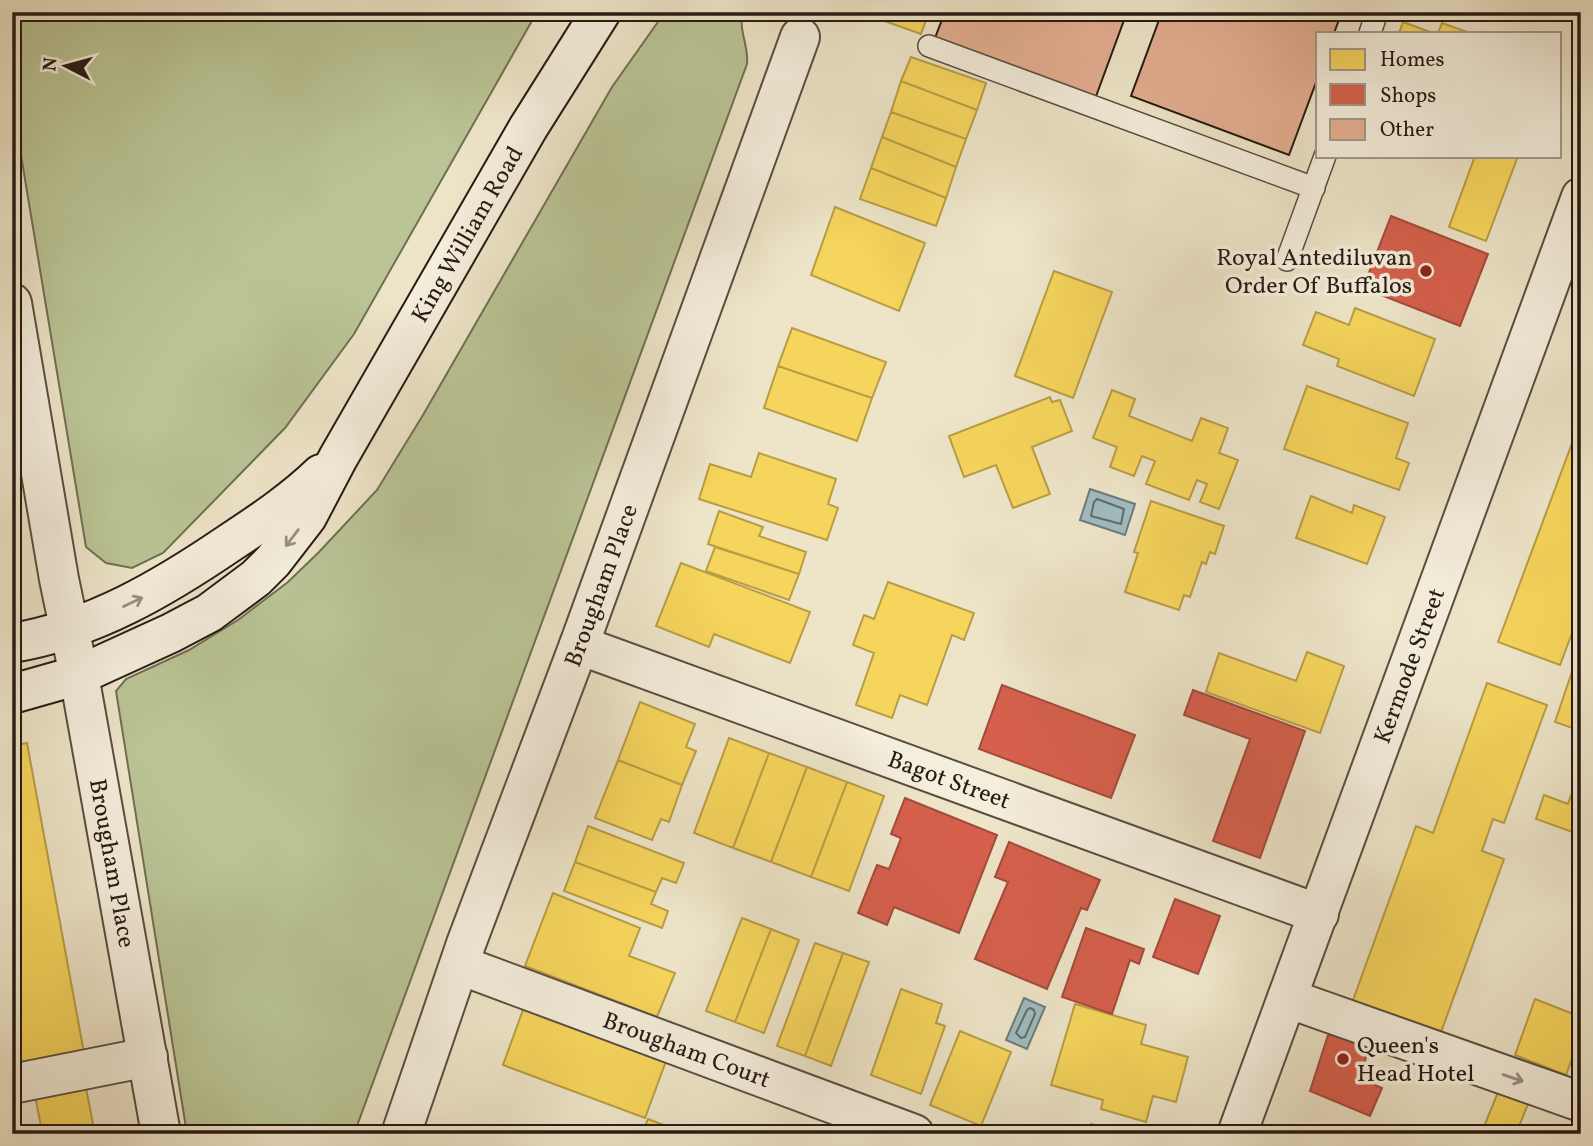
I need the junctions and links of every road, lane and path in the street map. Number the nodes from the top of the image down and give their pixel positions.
1 (601, 12) edge
2 (1377, 12) edge
3 (1370, 32) edge
4 (800, 37) dead end
5 (929, 46) dead end
6 (1324, 158) edge
7 (1314, 188) junction
8 (1581, 197) edge
9 (1287, 260) dead end
10 (12, 303) edge
11 (338, 458) junction
12 (69, 627) junction
13 (12, 643) edge
14 (579, 645) junction
15 (79, 675) junction
16 (12, 694) edge
17 (1319, 914) junction
18 (460, 965) junction
19 (1287, 998) junction
20 (148, 1057) junction
21 (12, 1084) edge
22 (1581, 1102) edge
23 (161, 1134) edge
24 (401, 1134) edge
25 (914, 1134) edge
26 (1237, 1134) edge

1 - 11 street, King William Road
2 - 3 lane
4 - 14 street, Brougham Place
5 - 7 lane
6 - 7 lane
7 - 9 lane
8 - 17 street, Kermode Street
10 - 12 street, Brougham Place
12 -> 11 street, King William Road
11 -> 15 street, King William Road
12 - 13 street, King William Road
12 - 15 street, Brougham Place
14 - 17 street, Bagot Street
14 - 18 street, Brougham Place
15 - 16 street, King William Road
15 - 20 street, Brougham Place
17 - 19 street, Kermode Street
18 - 24 street, Brougham Place
18 - 25 street, Brougham Court
19 -> 22 street
19 - 26 street, Kermode Street
20 - 21 street
20 - 23 street, Brougham Place

